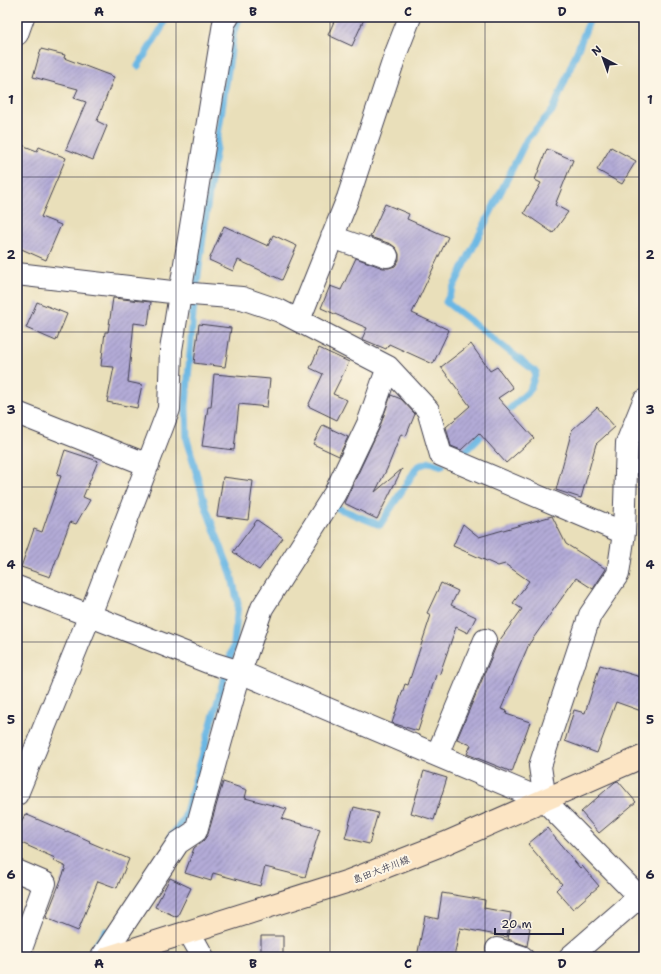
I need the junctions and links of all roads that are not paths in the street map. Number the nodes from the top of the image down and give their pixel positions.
1 (23, 17) edge
2 (228, 17) edge
3 (410, 17) edge
4 (17, 34) edge
5 (332, 237) junction
6 (388, 256) dead end
7 (17, 274) edge
8 (180, 293) junction
9 (299, 320) junction
10 (388, 367) junction
11 (644, 401) edge
12 (17, 413) edge
13 (148, 465) junction
14 (624, 533) junction
15 (17, 587) edge
16 (90, 615) junction
17 (485, 640) dead end
18 (240, 672) junction
19 (437, 756) junction
20 (644, 756) edge
21 (17, 794) edge
22 (545, 801) junction
23 (17, 872) edge
24 (642, 900) edge
25 (189, 932) junction
26 (497, 949) dead end
27 (18, 957) edge
28 (102, 957) edge
29 (109, 957) edge
30 (203, 957) edge
31 (522, 957) edge
32 (570, 957) edge

1 - 4 street
2 - 8 street
3 - 5 street
5 - 6 street
5 - 9 street
7 - 8 street
8 - 9 street
8 - 13 street
9 - 10 street
10 - 14 street
10 - 18 street
11 - 14 street
12 - 13 street
13 - 16 street
14 - 22 street
15 - 16 street
16 - 18 street
16 - 21 street
17 - 19 street
18 - 19 street
18 - 28 street
19 - 22 street
20 - 22 main road, 島田大井川線
22 - 24 street
22 - 25 main road, 島田大井川線
23 - 27 street
24 - 32 street
25 - 29 main road, 島田大井川線
25 - 30 street
26 - 31 street

